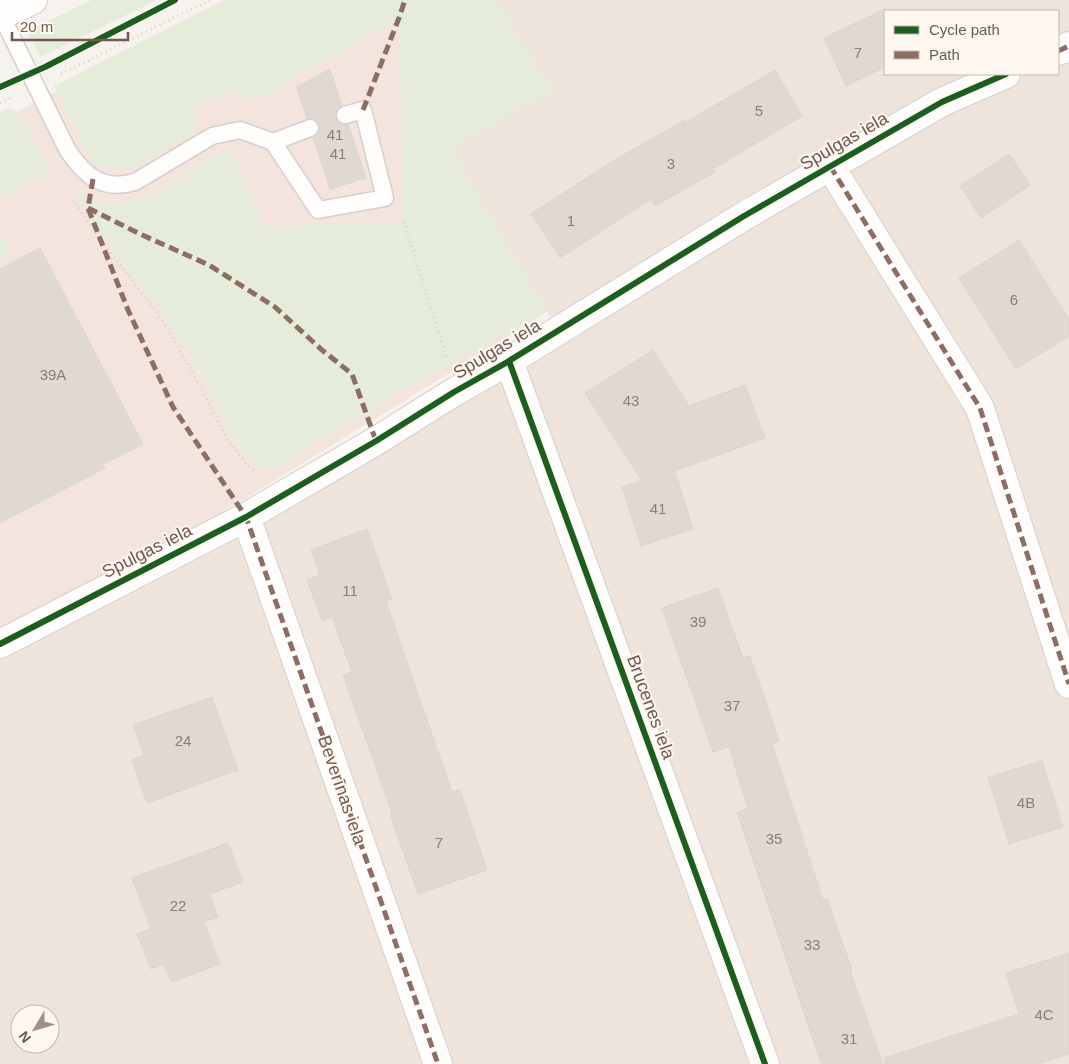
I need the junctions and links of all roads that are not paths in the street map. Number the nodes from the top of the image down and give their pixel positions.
1 (33, 0) edge
2 (0, 16) edge
3 (1004, 75) edge
4 (345, 115) dead end
5 (310, 128) dead end
6 (273, 142) junction
7 (830, 166) junction
8 (509, 361) junction
9 (246, 517) junction
10 (0, 644) edge
11 (1069, 684) edge
12 (438, 1064) edge
13 (765, 1064) edge

1 - 2 street
2 - 6 lane
3 - 7 street, Spulgas iela
4 - 6 lane
5 - 6 lane
7 - 8 street, Spulgas iela
7 - 11 street
8 - 9 street, Spulgas iela
8 - 13 street, Brucenes iela
9 - 10 street, Spulgas iela
9 - 12 street, Beverīnas iela

